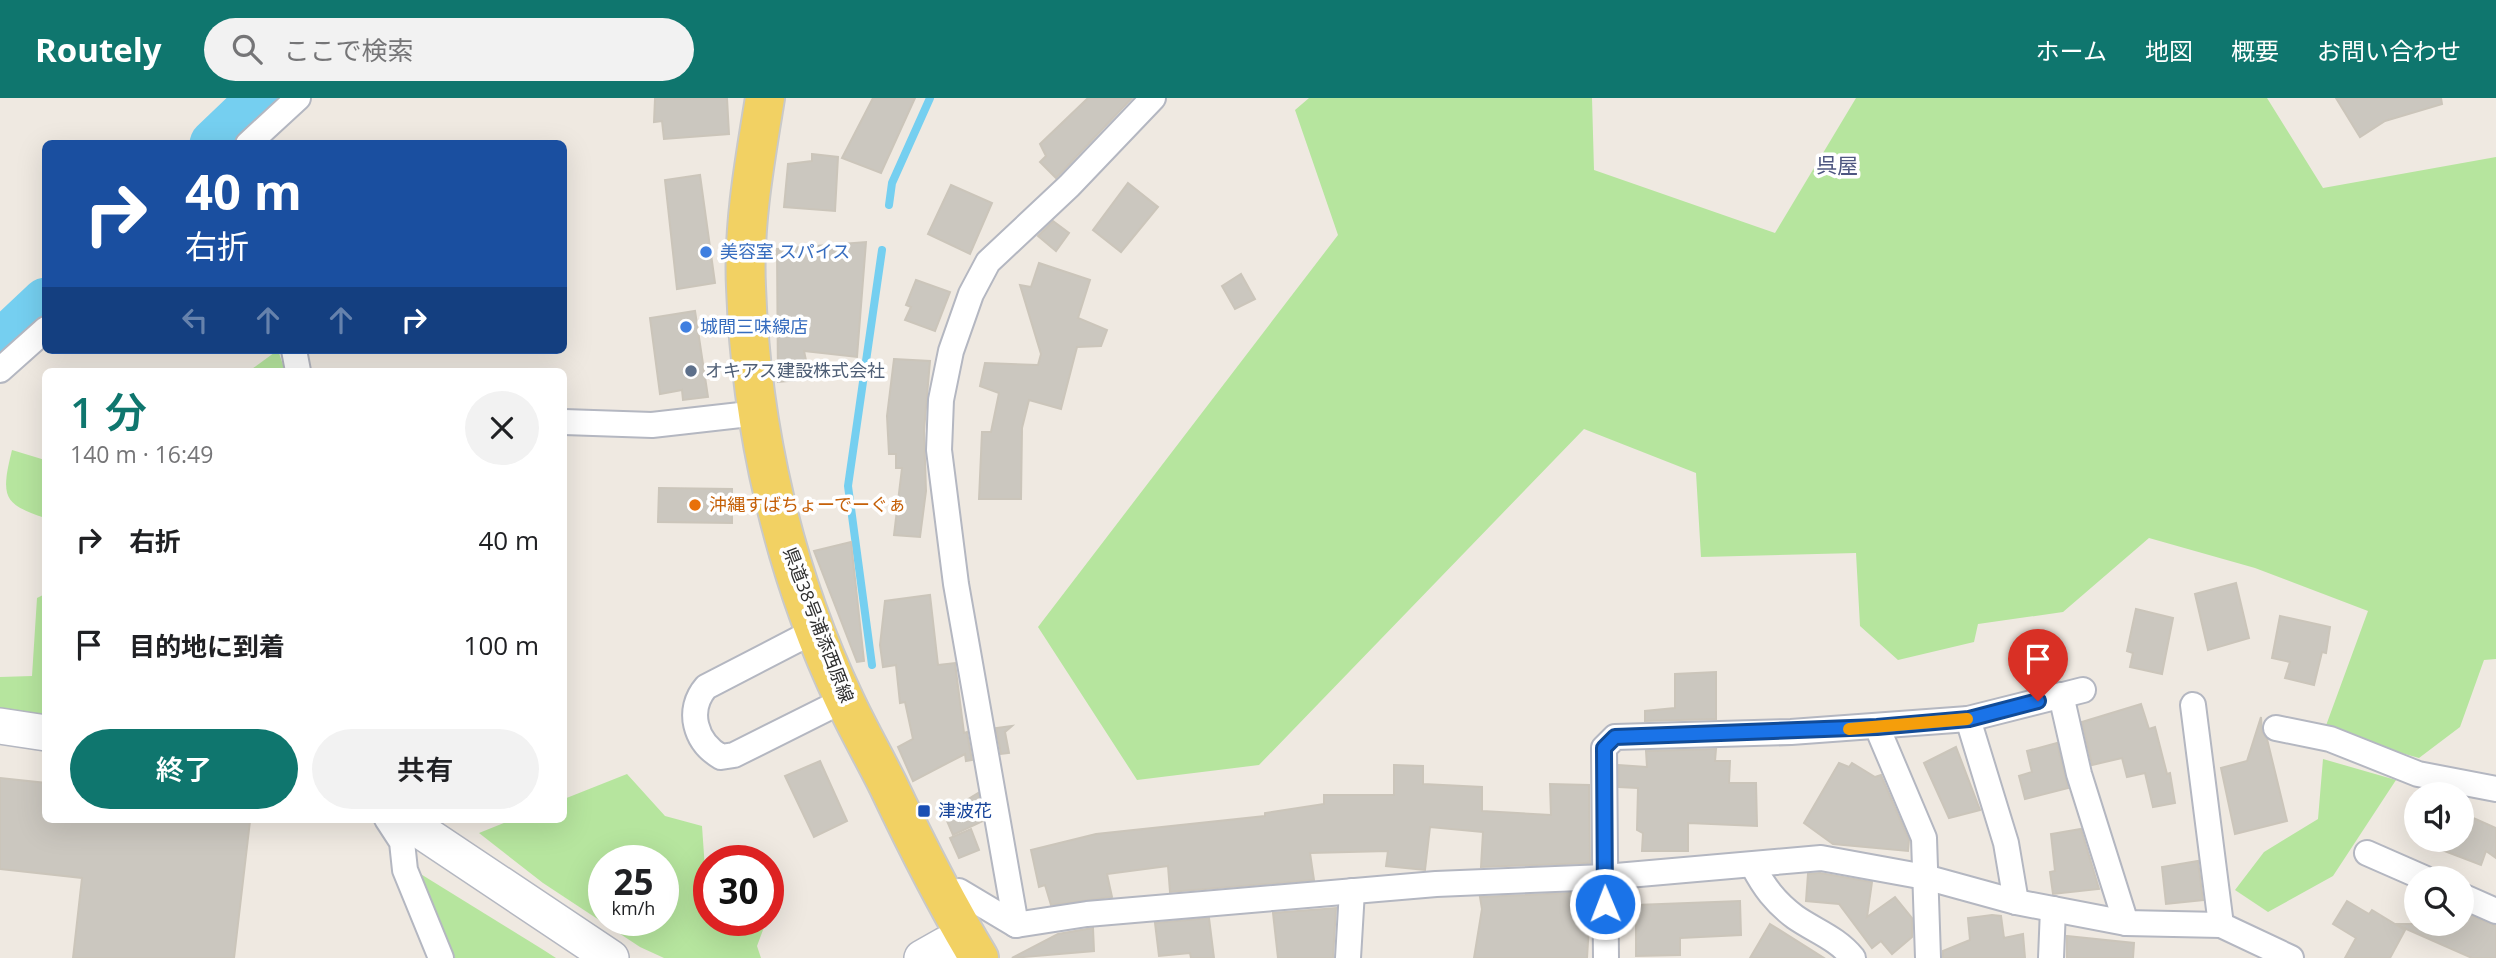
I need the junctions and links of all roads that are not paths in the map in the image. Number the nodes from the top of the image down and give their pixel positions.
1 (298, 98) edge
2 (765, 98) edge
3 (1153, 98) edge
4 (252, 140) edge
5 (42, 333) edge
6 (0, 370) edge
7 (758, 413) junction
8 (567, 422) edge
9 (816, 630) junction
10 (844, 700) junction
11 (2193, 705) dead end
12 (1969, 719) junction
13 (0, 726) edge
14 (1877, 727) junction
15 (2276, 728) dead end
16 (42, 732) edge
17 (2496, 789) edge
18 (390, 823) edge
19 (408, 823) edge
20 (2367, 853) dead end
21 (1753, 866) junction
22 (2404, 869) edge
23 (1605, 877) junction
24 (1925, 877) junction
25 (1352, 891) junction
26 (2474, 901) edge
27 (2016, 902) junction
28 (2053, 909) junction
29 (2496, 911) edge
30 (2126, 923) junction
31 (1016, 925) junction
32 (2221, 925) junction
33 (973, 948) edge
34 (2288, 957) edge
35 (441, 958) edge
36 (611, 958) edge
37 (922, 958) edge
38 (1348, 958) edge
39 (1606, 958) edge
40 (1853, 958) edge
41 (1928, 958) edge
42 (2051, 958) edge

1 - 4 street
2 - 7 main road, 県道38号浦添西原線
3 - 31 street
5 - 6 street
7 - 8 street
7 - 9 main road, 県道38号浦添西原線
9 - 10 main road, 県道38号浦添西原線
9 - 10 street
10 - 33 main road, 県道38号浦添西原線
11 - 32 street
12 - 14 street
12 - 27 street
12 - 30 street
13 - 16 street
14 - 23 street
14 - 24 street
15 - 17 street
18 - 35 street
19 - 36 street
20 - 22 street
21 - 23 street
21 - 24 street
21 - 40 street
23 - 25 street
23 - 39 street
24 - 27 street
24 - 41 street
25 - 31 street
25 - 38 street
26 - 29 street
27 - 28 street
28 - 30 street
28 - 42 street
30 - 32 street
31 - 33 street
32 - 34 street
33 - 37 street

